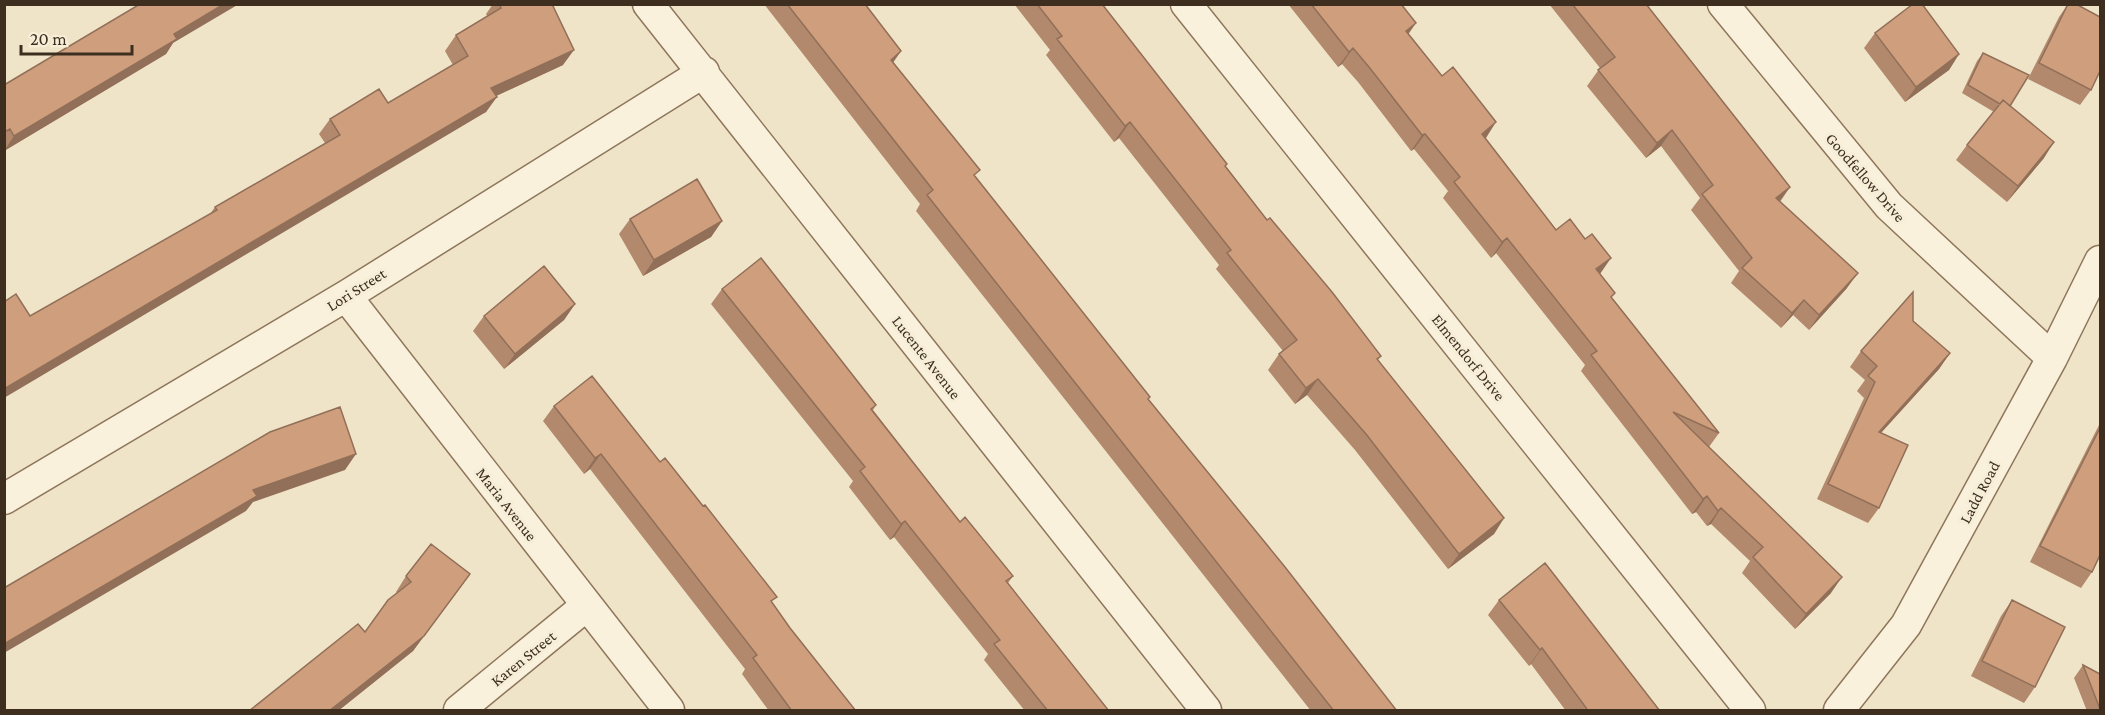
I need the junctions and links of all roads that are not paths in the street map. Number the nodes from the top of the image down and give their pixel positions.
1 (648, 4) edge
2 (1186, 4) edge
3 (1723, 4) edge
4 (704, 72) junction
5 (2100, 261) edge
6 (346, 296) junction
7 (2052, 358) junction
8 (4, 499) edge
9 (586, 606) junction
10 (459, 711) edge
11 (669, 711) edge
12 (1206, 711) edge
13 (1750, 711) edge
14 (1839, 711) edge

1 - 4 street, Lucente Avenue
2 - 13 street, Elmendorf Drive
3 - 7 street, Goodfellow Drive
4 - 6 street, Lori Street
4 - 12 street, Lucente Avenue
5 - 7 street, Ladd Road
6 - 8 street, Lori Street
6 - 9 street, Maria Avenue
7 - 14 street, Ladd Road
9 - 10 street, Karen Street
9 - 11 street, Maria Avenue

